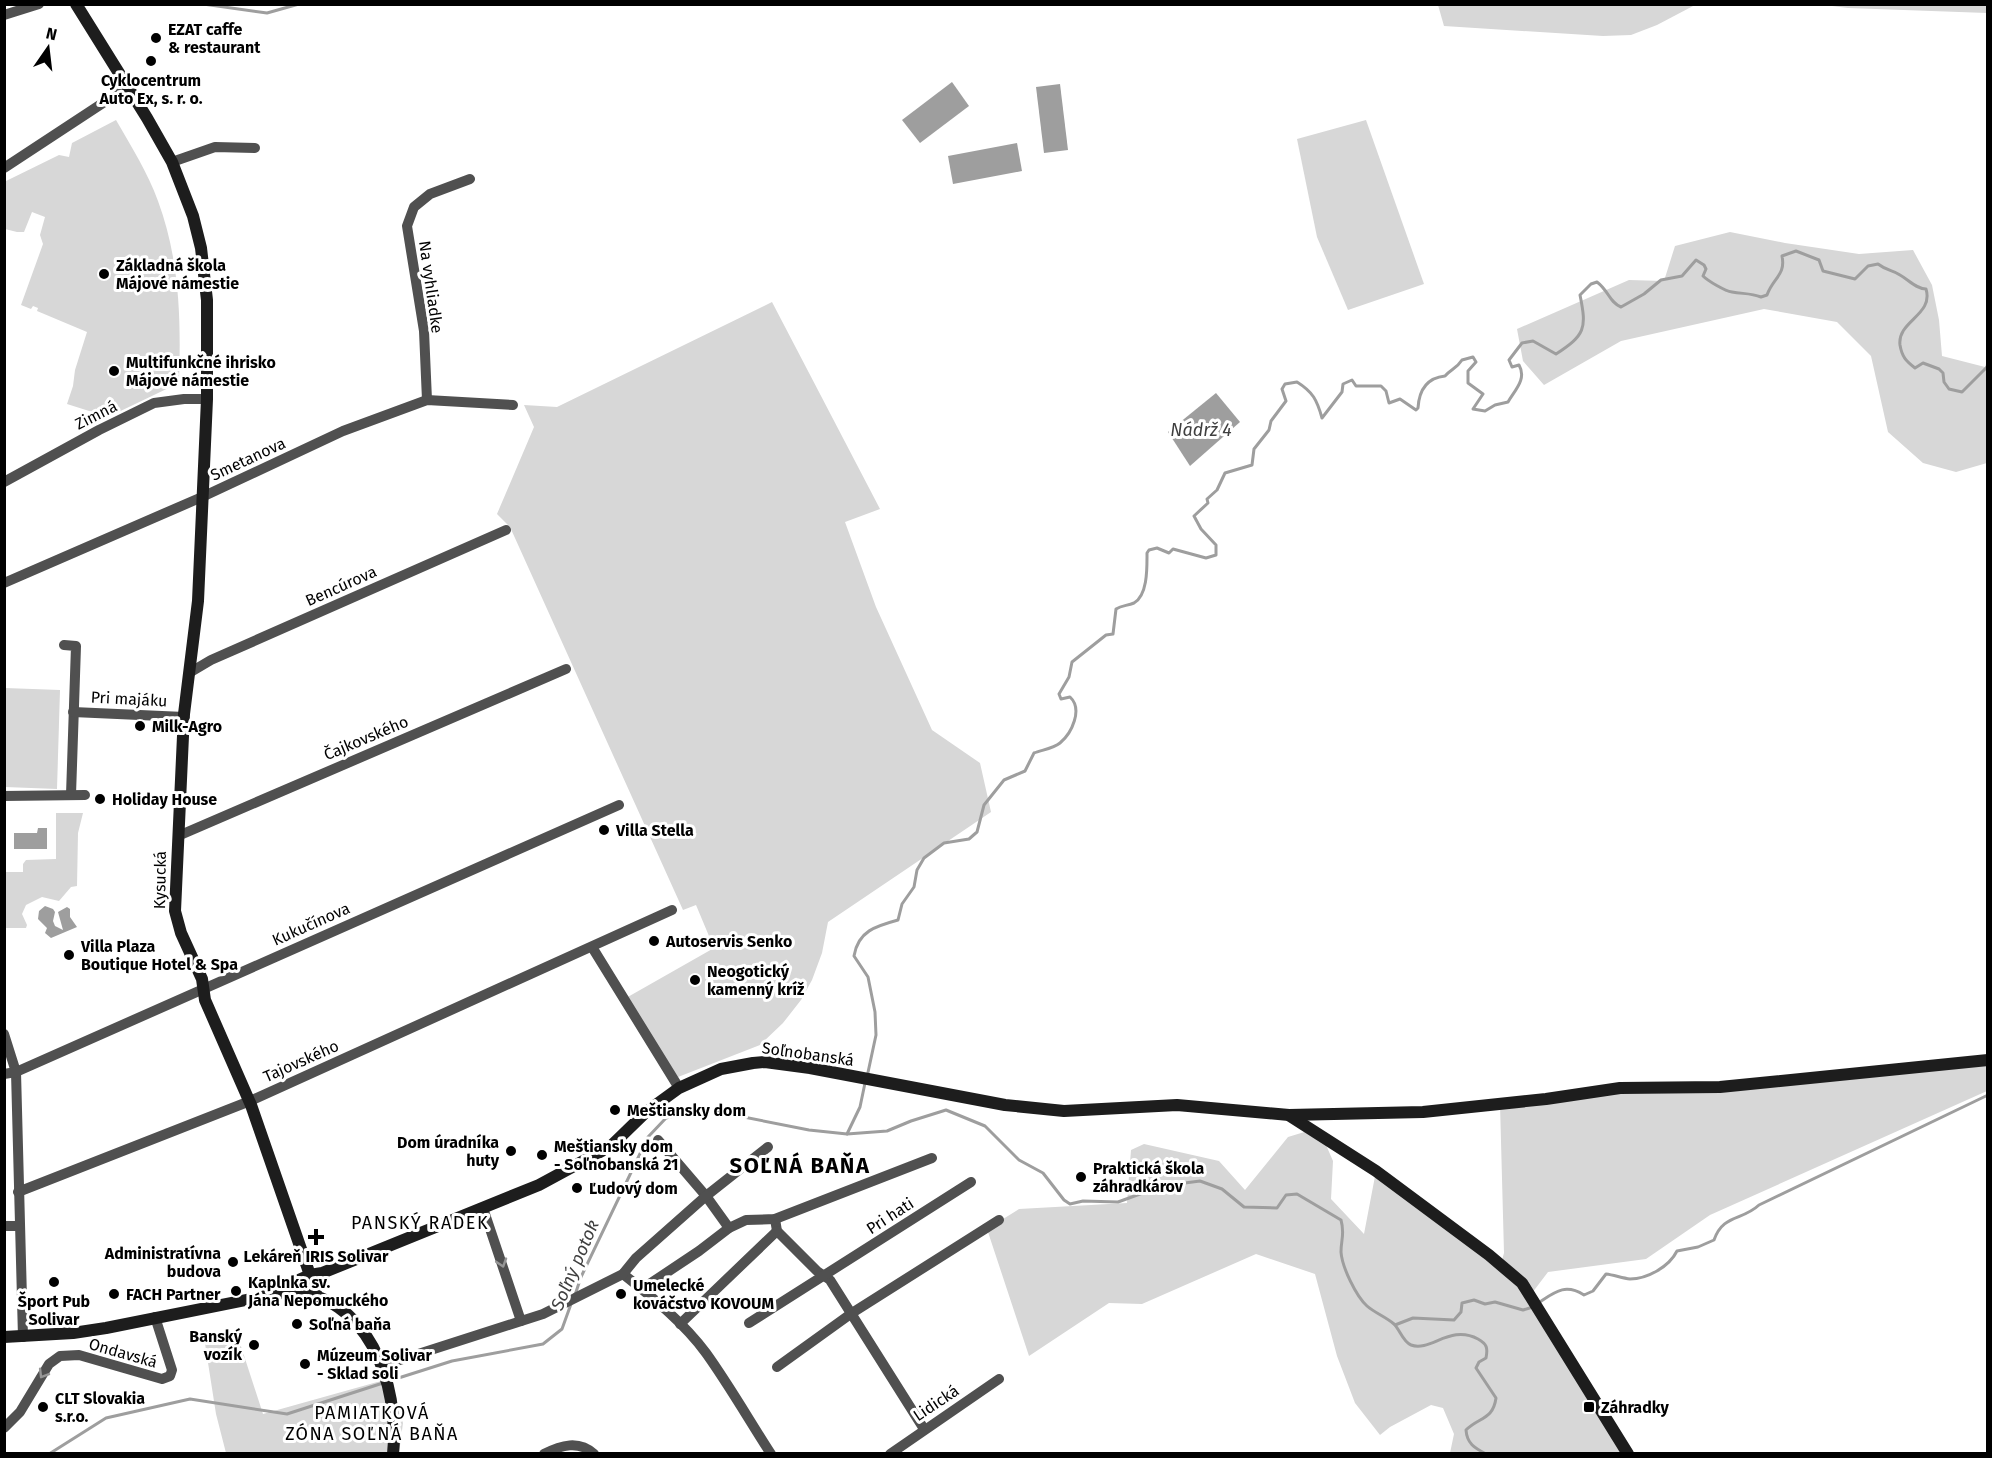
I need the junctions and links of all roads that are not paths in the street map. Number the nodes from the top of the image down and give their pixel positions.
1 (39, 4) edge
2 (76, 4) edge
3 (4, 15) edge
4 (126, 85) junction
5 (255, 148) dead end
6 (172, 162) junction
7 (4, 168) edge
8 (471, 179) dead end
9 (207, 399) junction
10 (427, 400) junction
11 (513, 405) dead end
12 (4, 482) edge
13 (202, 497) junction
14 (506, 530) dead end
15 (4, 583) edge
16 (64, 645) dead end
17 (566, 669) dead end
18 (189, 673) junction
19 (73, 712) junction
20 (184, 717) junction
21 (70, 795) junction
22 (85, 795) dead end
23 (4, 796) edge
24 (619, 805) dead end
25 (178, 836) junction
26 (672, 910) dead end
27 (592, 947) junction
28 (202, 988) junction
29 (4, 1034) edge
30 (1988, 1060) edge
31 (10, 1073) edge
32 (680, 1088) junction
33 (250, 1101) junction
34 (1289, 1115) junction
35 (658, 1140) dead end
36 (768, 1147) dead end
37 (932, 1158) dead end
38 (971, 1182) dead end
39 (18, 1192) junction
40 (706, 1196) junction
41 (483, 1208) junction
42 (775, 1219) junction
43 (999, 1220) dead end
44 (4, 1226) edge
45 (19, 1226) junction
46 (729, 1228) junction
47 (777, 1231) junction
48 (623, 1274) junction
49 (310, 1275) junction
50 (824, 1276) junction
51 (642, 1289) junction
52 (265, 1295) junction
53 (312, 1295) junction
54 (852, 1313) junction
55 (155, 1317) junction
56 (521, 1322) junction
57 (749, 1323) dead end
58 (681, 1324) junction
59 (4, 1337) edge
60 (23, 1337) junction
61 (777, 1367) dead end
62 (382, 1370) junction
63 (999, 1379) dead end
64 (4, 1428) edge
65 (924, 1429) junction
66 (393, 1454) edge
67 (544, 1454) edge
68 (594, 1454) edge
69 (771, 1454) edge
70 (890, 1454) edge
71 (1628, 1454) edge

1 - 3 street
2 - 4 street, Kysucká
4 - 6 street, Kysucká
4 - 7 street
5 - 6 street
6 - 9 street, Kysucká
8 - 10 street, Na vyhliadke
9 - 12 street, Zimná
9 - 13 street, Kysucká
10 - 11 street, Smetanova
10 - 13 street, Smetanova
13 - 15 street, Smetanova
13 - 18 street, Kysucká
14 - 18 street, Bencúrova
16 - 19 street, Pri majáku
17 - 25 street, Čajkovského
18 - 20 street, Kysucká
19 - 20 street, Pri majáku
19 - 21 street, Pri majáku
20 - 25 street, Kysucká
21 - 22 street
21 - 23 street
24 - 28 street, Kukučínova
25 - 28 street, Kysucká
26 - 27 street, Tajovského
27 - 32 street
27 - 33 street, Tajovského
28 - 31 street, Kukučínova
28 - 33 street, Kysucká
29 - 31 street
30 - 34 street, Soľnobanská
31 - 39 street
32 - 34 street, Soľnobanská
32 - 41 street, Soľnobanská
33 - 39 street, Tajovského
33 - 49 street, Kysucká
34 - 71 street
35 - 40 street
36 - 40 street
37 - 42 street, Pri hati
38 - 50 street, Pri hati
39 - 45 street
40 - 46 street
40 - 48 street
41 - 49 street, Soľnobanská
41 -> 56 street
42 - 46 street, Pri hati
42 - 47 street
43 - 54 street
44 - 45 street
45 - 60 street
46 - 51 street, Pri hati
47 - 50 street
47 - 58 street
48 - 51 street
48 - 56 street
49 - 52 street, Soľnobanská
49 - 53 street
50 - 54 street
50 - 57 street, Pri hati
51 - 58 street
52 - 53 street
52 - 55 street
53 - 62 street
54 - 61 street
54 - 65 street
55 - 60 street
55 -> 64 street, Ondavská
56 - 62 street
58 - 69 street
59 - 60 street
62 - 66 street
63 - 65 street, Lidická
65 - 70 street, Lidická
67 - 68 street

